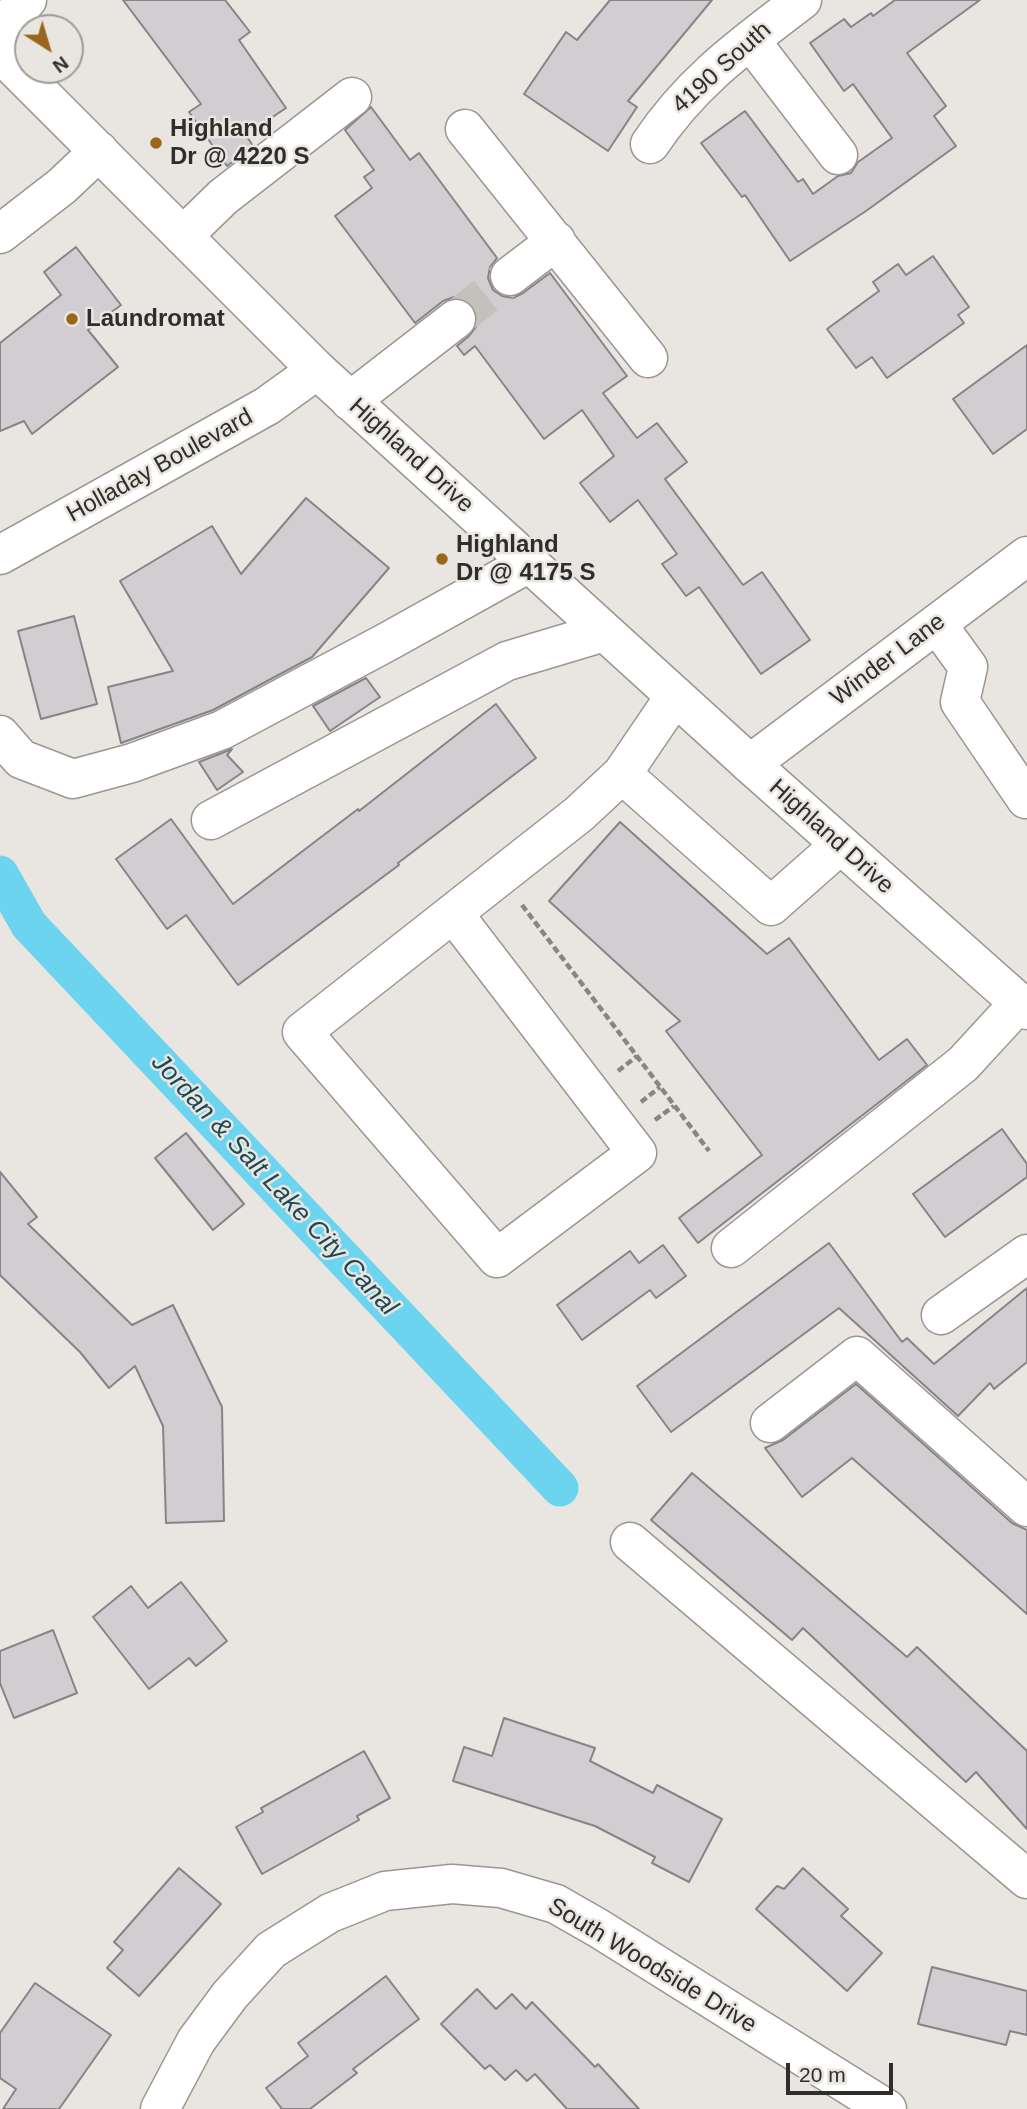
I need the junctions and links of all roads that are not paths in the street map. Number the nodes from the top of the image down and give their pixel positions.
1 (27, 0) edge
2 (802, 0) edge
3 (0, 29) edge
4 (750, 40) junction
5 (0, 53) edge
6 (352, 97) dead end
7 (466, 129) dead end
8 (650, 144) dead end
9 (99, 151) junction
10 (838, 155) dead end
11 (0, 234) edge
12 (183, 236) junction
13 (556, 241) junction
14 (510, 276) tunnel mouth
15 (456, 319) tunnel mouth
16 (648, 358) dead end
17 (317, 370) junction
18 (350, 401) junction
19 (0, 555) edge
20 (1027, 556) edge
21 (528, 563) junction
22 (937, 624) junction
23 (604, 632) junction
24 (675, 696) junction
25 (0, 735) edge
26 (750, 764) junction
27 (622, 774) junction
28 (1026, 799) edge
29 (211, 820) dead end
30 (840, 845) junction
31 (453, 914) junction
32 (1023, 1006) edge
33 (731, 1248) dead end
34 (1027, 1254) edge
35 (941, 1315) dead end
36 (770, 1423) dead end
37 (1027, 1507) edge
38 (629, 1542) dead end
39 (1027, 1879) edge
40 (173, 2105) edge
41 (887, 2109) edge

1 - 3 street
2 - 4 street, 4190 South
4 - 8 street, 4190 South
4 - 10 street
5 - 9 street, Highland Drive
6 - 12 street
7 - 13 street
9 - 11 street
9 - 12 street, Highland Drive
12 - 17 street, Highland Drive
13 - 14 street
13 - 16 street
15 - 18 street
17 - 18 street, Highland Drive
17 - 19 street, Holladay Boulevard
18 - 21 street, Highland Drive
20 - 22 street, Winder Lane
21 - 23 street, Highland Drive
21 - 25 street
22 - 26 street, Winder Lane
22 - 28 street
23 - 24 street, Highland Drive
23 - 29 street
24 - 26 street, Highland Drive
24 - 27 street
26 - 30 street, Highland Drive
27 - 30 street
27 - 31 street
30 - 32 street, Highland Drive
31 - 31 street
32 - 33 street
34 - 35 street
36 - 37 street
38 - 39 street
40 - 41 street, South Woodside Drive

